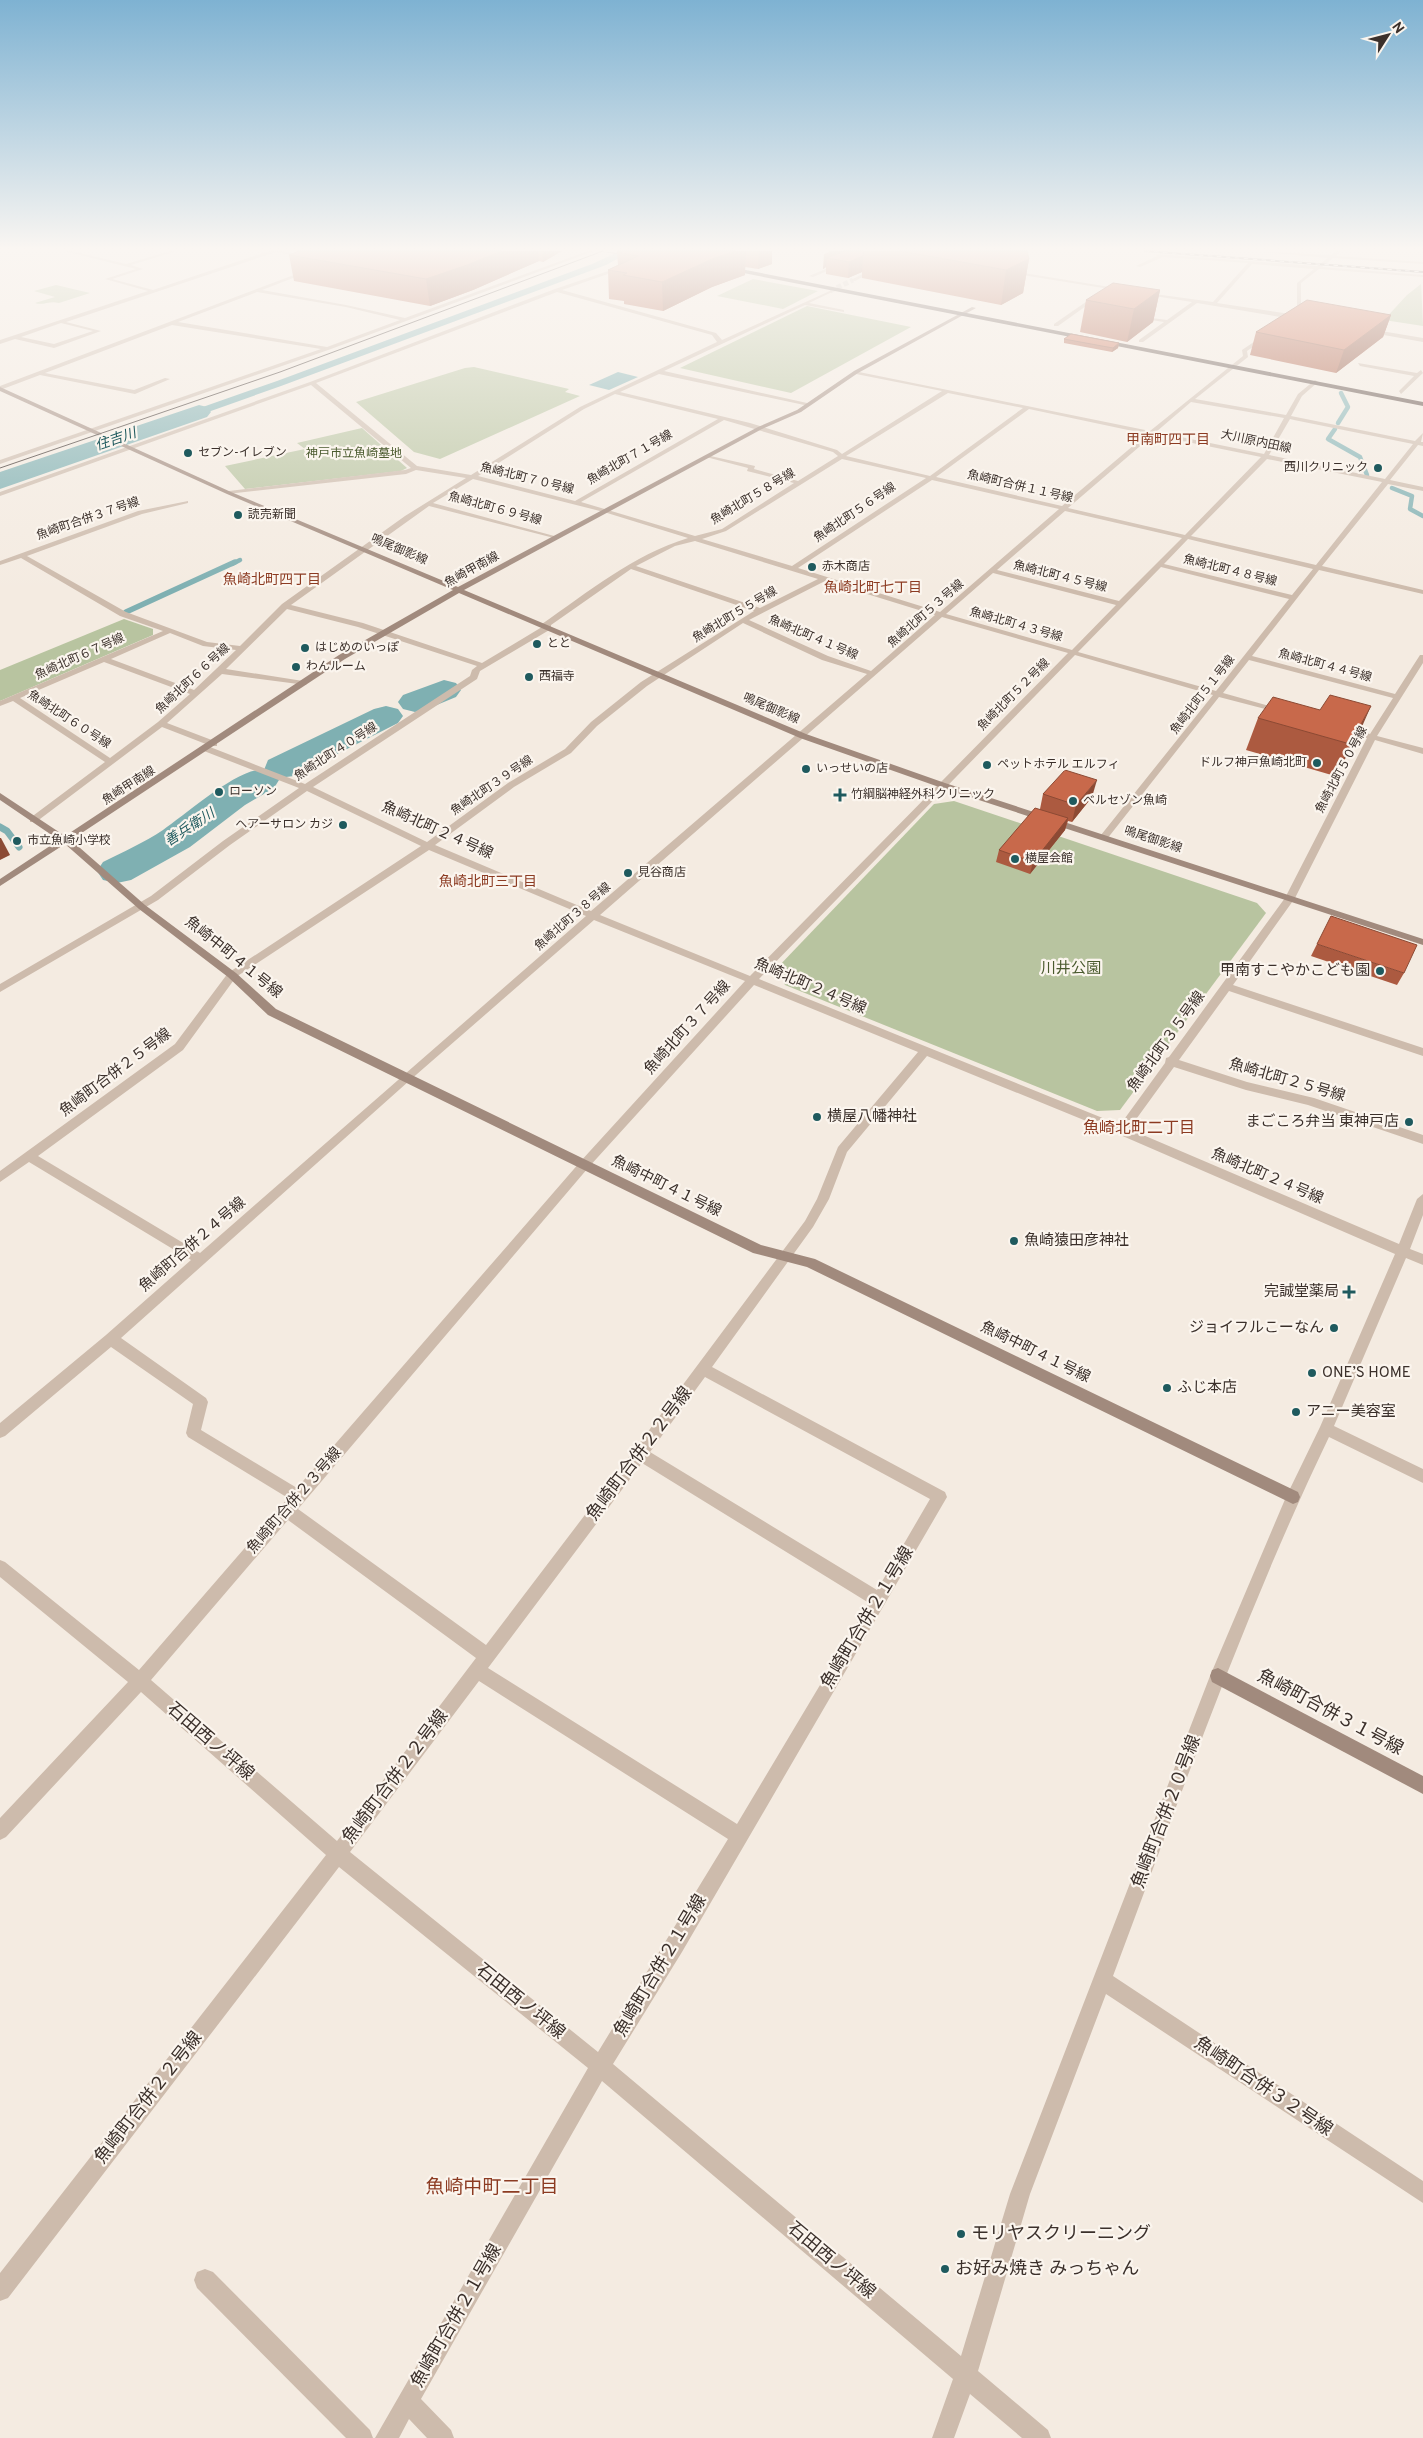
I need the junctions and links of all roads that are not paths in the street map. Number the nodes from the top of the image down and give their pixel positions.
1 (58, 365) edge
2 (280, 365) edge
3 (360, 365) edge
4 (675, 365) edge
5 (869, 365) edge
6 (1228, 365) edge
7 (1260, 365) edge
8 (1364, 365) edge
9 (1234, 366) junction
10 (1423, 370) edge
11 (39, 372) junction
12 (659, 372) junction
13 (856, 372) junction
14 (1418, 375) junction
15 (167, 379) dead end
16 (1315, 382) junction
17 (312, 383) junction
18 (0, 389) edge
19 (948, 390) junction
20 (1402, 392) junction
21 (1414, 392) dead end
22 (616, 393) junction
23 (1423, 397) edge
24 (1190, 400) junction
25 (1403, 402) dead end
26 (1423, 404) edge
27 (807, 406) junction
28 (1028, 407) junction
29 (723, 418) junction
30 (1289, 418) junction
31 (760, 428) junction
32 (91, 431) junction
33 (1152, 432) junction
34 (1423, 435) edge
35 (1420, 443) edge
36 (129, 449) junction
37 (708, 456) junction
38 (1266, 456) junction
39 (842, 457) junction
40 (0, 462) edge
41 (415, 468) junction
42 (472, 478) junction
43 (929, 478) junction
44 (1386, 481) junction
45 (800, 483) junction
46 (1423, 489) edge
47 (229, 493) junction
48 (0, 494) edge
49 (186, 502) dead end
50 (574, 502) junction
51 (428, 504) junction
52 (1063, 508) junction
53 (606, 511) junction
54 (1188, 537) junction
55 (556, 538) junction
56 (693, 540) junction
57 (362, 549) junction
58 (21, 555) junction
59 (0, 563) edge
60 (1160, 565) junction
61 (630, 566) junction
62 (1320, 567) junction
63 (794, 568) junction
64 (992, 571) junction
65 (825, 578) junction
66 (460, 589) junction
67 (1423, 592) edge
68 (1295, 598) junction
69 (1121, 604) junction
70 (286, 606) junction
71 (760, 611) junction
72 (942, 615) junction
73 (743, 620) junction
74 (546, 627) junction
75 (169, 631) junction
76 (386, 632) junction
77 (242, 649) junction
78 (1072, 652) junction
79 (1247, 657) junction
80 (1423, 657) edge
81 (103, 659) junction
82 (483, 666) junction
83 (1419, 670) edge
84 (220, 671) junction
85 (659, 674) junction
86 (874, 674) junction
87 (303, 684) junction
88 (195, 692) junction
89 (1218, 695) junction
90 (1398, 697) junction
91 (14, 698) junction
92 (0, 704) edge
93 (1286, 713) edge
94 (161, 724) junction
95 (1334, 727) edge
96 (803, 736) junction
97 (1372, 737) junction
98 (210, 746) junction
99 (1423, 751) edge
100 (110, 762) junction
101 (942, 785) junction
102 (306, 787) junction
103 (0, 796) edge
104 (33, 820) junction
105 (1104, 837) junction
106 (65, 840) junction
107 (428, 846) junction
108 (0, 883) edge
109 (1290, 898) junction
110 (142, 907) junction
111 (594, 916) junction
112 (1423, 942) edge
113 (232, 975) junction
114 (752, 979) junction
115 (1225, 986) junction
116 (0, 989) edge
117 (925, 1051) junction
118 (1423, 1052) edge
119 (1170, 1061) junction
120 (405, 1078) junction
121 (1122, 1131) junction
122 (1423, 1140) edge
123 (29, 1156) junction
124 (584, 1165) junction
125 (0, 1178) edge
126 (1423, 1199) edge
127 (1403, 1251) junction
128 (784, 1257) junction
129 (201, 1260) junction
130 (1423, 1260) edge
131 (111, 1339) junction
132 (703, 1369) junction
133 (1326, 1429) junction
134 (0, 1432) edge
135 (640, 1454) junction
136 (1423, 1476) edge
137 (299, 1497) junction
138 (1293, 1497) junction
139 (287, 1510) junction
140 (0, 1567) edge
141 (879, 1600) junction
142 (482, 1663) junction
143 (1218, 1676) junction
144 (140, 1681) junction
145 (1423, 1785) edge
146 (0, 1831) edge
147 (739, 1836) junction
148 (338, 1854) junction
149 (1103, 1981) junction
150 (600, 2066) junction
151 (1423, 2193) edge
152 (205, 2280) dead end
153 (0, 2290) edge
154 (966, 2375) junction
155 (408, 2402) junction
156 (362, 2438) edge
157 (386, 2438) edge
158 (443, 2438) edge
159 (943, 2438) edge
160 (1040, 2438) edge

1 - 11 street
2 - 32 street
3 - 17 street
4 - 12 street
5 - 13 street, 魚崎甲南線
6 - 9 highway
7 - 20 highway
8 - 14 street
9 - 16 highway
9 - 24 street, 魚崎北町５３号線
10 - 14 street
11 - 15 street
11 - 18 street
12 - 22 street, 魚崎北町６６号線
12 - 27 street
13 - 19 street, 大川原内田線
13 - 27 street, 魚崎甲南線
14 - 20 street
16 - 26 highway
16 - 30 street, 魚崎北町５２号線
17 - 36 street
17 - 41 street
18 - 32 street
19 - 28 street, 大川原内田線
19 - 39 street, 魚崎北町５８号線
20 - 23 highway
21 - 25 street
22 - 29 street, 魚崎町合併１１号線
22 - 42 street, 魚崎北町６６号線
24 - 30 street
24 - 33 street, 魚崎北町５３号線
27 - 31 street, 魚崎甲南線
28 - 33 street, 大川原内田線
28 - 43 street, 魚崎北町５６号線
29 - 31 street, 魚崎町合併１１号線
29 - 50 street, 魚崎北町７１号線
30 - 35 street
30 - 38 street, 魚崎北町５２号線
31 - 37 street, 魚崎甲南線
31 - 39 street, 魚崎町合併１１号線
32 - 36 street, 鳴尾御影線
32 - 40 street
33 - 38 street, 大川原内田線
33 - 52 street, 魚崎北町５３号線
34 - 35 street, 魚崎北町５１号線
35 - 44 street, 魚崎北町５１号線
36 - 47 street, 鳴尾御影線
36 - 48 street
37 - 45 street
37 - 53 street, 魚崎甲南線
38 - 44 street, 大川原内田線
38 - 54 street, 魚崎北町５２号線
39 - 43 street, 魚崎町合併１１号線
39 - 45 street, 魚崎北町５８号線
41 - 42 street, 魚崎北町７０号線
41 - 47 street
42 - 50 street, 魚崎北町７０号線
42 - 51 street, 魚崎北町６６号線
43 - 52 street, 魚崎町合併１１号線
43 - 63 street, 魚崎北町５６号線
44 - 46 street, 大川原内田線
44 - 62 street, 魚崎北町５１号線
45 - 56 street, 魚崎北町５８号線
47 - 57 street, 鳴尾御影線
49 - 58 street, 魚崎町合併３７号線
50 - 53 street, 魚崎北町７０号線
51 - 55 street, 魚崎北町６９号線
51 - 57 street, 魚崎北町６６号線
52 - 54 street, 魚崎町合併１１号線
52 - 64 street, 魚崎北町５３号線
53 - 55 street, 魚崎甲南線
53 - 56 street, 魚崎北町４３号線
54 - 60 street, 魚崎北町５２号線
54 - 62 street, 魚崎町合併１１号線
55 - 66 street, 魚崎甲南線
56 - 61 street, 魚崎北町５８号線
56 - 63 street, 魚崎北町４３号線
57 - 66 street, 鳴尾御影線
57 - 70 street, 魚崎北町６６号線
58 - 59 street, 魚崎町合併３７号線
58 - 75 street
60 - 68 street, 魚崎北町４８号線
60 - 69 street, 魚崎北町５２号線
61 - 71 street
61 - 74 street, 魚崎北町５８号線
62 - 67 street, 魚崎町合併１１号線
62 - 68 street, 魚崎北町５１号線
63 - 65 street, 魚崎北町４３号線
64 - 69 street, 魚崎北町４５号線
64 - 72 street, 魚崎北町５３号線
65 - 71 street, 魚崎北町５５号線
65 - 72 street, 魚崎北町４３号線
66 - 74 street, 鳴尾御影線
66 - 76 street, 魚崎甲南線
68 - 79 street, 魚崎北町５１号線
69 - 78 street, 魚崎北町５２号線
70 - 76 street
70 - 77 street, 魚崎北町６６号線
71 - 73 street, 魚崎北町５５号線
72 - 78 street, 魚崎北町４３号線
72 - 86 street, 魚崎北町５３号線
73 - 85 street, 魚崎北町５５号線
73 - 86 street, 魚崎北町４１号線
74 - 82 street, 魚崎北町４０号線
74 - 85 street, 鳴尾御影線
75 - 77 street
75 - 81 street, 魚崎北町６７号線
76 - 82 street
76 - 87 street, 魚崎甲南線
77 - 84 street, 魚崎北町６６号線
78 - 89 street, 魚崎北町４３号線
78 - 101 street, 魚崎北町５２号線
79 - 89 street, 魚崎北町５１号線
79 - 90 street, 魚崎北町４４号線
80 - 83 street, 魚崎北町５０号線
81 - 88 street
81 - 91 street, 魚崎北町６７号線
82 - 102 street, 魚崎北町４０号線
83 - 90 street, 魚崎北町５０号線
84 - 87 street
84 - 88 street, 魚崎北町６６号線
85 - 96 street, 鳴尾御影線
85 - 107 street, 魚崎北町３９号線
86 - 96 street, 魚崎北町５３号線
87 - 98 street, 魚崎甲南線
88 - 94 street, 魚崎北町６６号線
89 - 93 street, 魚崎北町４３号線
89 - 105 street, 魚崎北町５１号線
90 - 97 street, 魚崎北町５０号線
91 - 92 street, 魚崎北町６７号線
91 - 100 street, 魚崎北町６０号線
94 - 98 street, 魚崎北町２４号線
94 - 100 street, 魚崎北町６６号線
95 - 97 street
96 - 101 street, 鳴尾御影線
96 - 111 street, 魚崎北町３８号線
97 - 99 street
97 - 109 street, 魚崎北町５０号線
98 - 102 street, 魚崎北町２４号線
98 - 106 street, 魚崎甲南線
100 - 104 street, 魚崎北町６６号線
101 - 105 street, 鳴尾御影線
101 - 114 street, 魚崎北町３７号線
102 - 107 street, 魚崎北町２４号線
102 - 110 street, 魚崎北町４０号線
103 - 104 street, 魚崎中町４１号線
104 - 106 street, 魚崎中町４１号線
105 - 109 street, 鳴尾御影線
106 - 108 street, 魚崎甲南線
106 - 110 street, 魚崎中町４１号線
107 - 111 street, 魚崎北町２４号線
107 - 113 street, 魚崎北町３９号線
109 - 112 street, 鳴尾御影線
109 - 115 street, 魚崎北町３５号線
110 - 113 street, 魚崎中町４１号線
110 - 116 street, 魚崎北町４０号線
111 - 114 street, 魚崎北町２４号線
111 - 120 street, 魚崎北町３８号線
113 - 120 street, 魚崎中町４１号線
113 - 123 street, 魚崎町合併２５号線
114 - 117 street, 魚崎北町２４号線
114 - 124 street, 魚崎北町３７号線
115 - 118 street
115 - 119 street, 魚崎北町３５号線
117 - 121 street, 魚崎北町２４号線
117 - 128 street, 魚崎町合併２２号線
119 - 121 street, 魚崎北町３５号線
119 - 122 street, 魚崎北町２５号線
120 - 124 street, 魚崎中町４１号線
120 - 129 street, 魚崎町合併２４号線
121 - 127 street, 魚崎北町２４号線
123 - 125 street, 魚崎町合併２５号線
123 - 129 street
124 - 128 street, 魚崎中町４１号線
124 - 137 street, 魚崎町合併２３号線
126 - 127 street, 魚崎町合併２０号線
127 - 130 street, 魚崎北町２４号線
127 - 133 street, 魚崎町合併２０号線
128 - 132 street, 魚崎町合併２２号線
128 - 138 street, 魚崎中町４１号線
129 - 131 street, 魚崎町合併２４号線
131 - 134 street, 魚崎町合併２４号線
131 - 137 street
132 - 135 street, 魚崎町合併２２号線
132 - 141 street, 魚崎町合併２１号線
133 - 136 street
133 - 138 street, 魚崎町合併２０号線
135 - 141 street
135 - 142 street, 魚崎町合併２２号線
137 - 139 street, 魚崎町合併２３号線
138 - 143 street, 魚崎町合併２０号線
139 - 142 street
139 - 144 street, 魚崎町合併２３号線
140 - 144 street, 石田西ノ坪線
141 - 147 street, 魚崎町合併２１号線
142 - 147 street
142 - 148 street, 魚崎町合併２２号線
143 - 145 street, 魚崎町合併３１号線
143 - 149 street, 魚崎町合併２０号線
144 - 146 street, 魚崎町合併２３号線
144 - 148 street, 石田西ノ坪線
147 - 150 street, 魚崎町合併２１号線
148 - 150 street, 石田西ノ坪線
148 - 153 street, 魚崎町合併２２号線
149 - 151 street, 魚崎町合併３２号線
149 - 154 street, 魚崎町合併２０号線
150 - 154 street, 石田西ノ坪線
150 - 155 street, 魚崎町合併２１号線
152 - 156 street
154 - 159 street, 魚崎町合併２０号線
154 - 160 street, 石田西ノ坪線
155 - 157 street, 魚崎町合併２１号線
155 - 158 street

